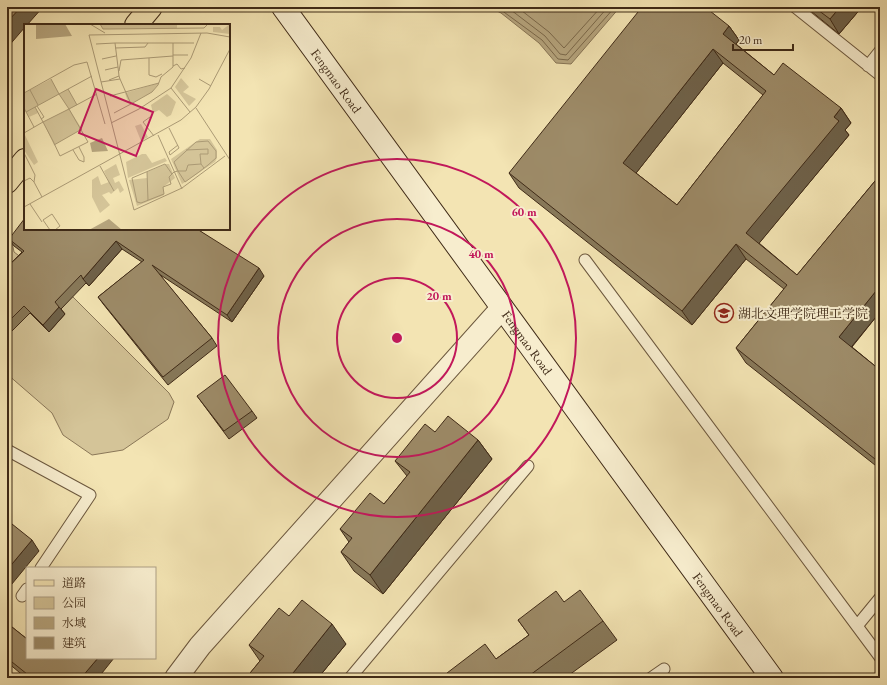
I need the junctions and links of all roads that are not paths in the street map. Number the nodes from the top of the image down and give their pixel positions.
1 (151, 7) edge
2 (283, 7) edge
3 (795, 7) edge
4 (137, 24) edge
5 (880, 51) edge
6 (868, 66) junction
7 (880, 74) edge
8 (24, 161) edge
9 (7, 182) edge
10 (585, 260) dead end
11 (502, 308) junction
12 (7, 450) edge
13 (528, 466) dead end
14 (42, 567) edge
15 (880, 598) edge
16 (857, 626) junction
17 (880, 657) edge
18 (664, 669) dead end
19 (176, 678) edge
20 (350, 678) edge
21 (650, 678) edge
22 (772, 678) edge

1 - 4 main road
2 - 11 street, Fengmao Road
3 - 6 lane
5 - 6 lane
6 - 7 lane
8 - 9 main road
10 - 16 lane
11 - 19 street
11 - 22 street, Fengmao Road
12 - 14 lane
13 - 20 lane
15 - 16 lane
16 - 17 lane
18 - 21 lane

